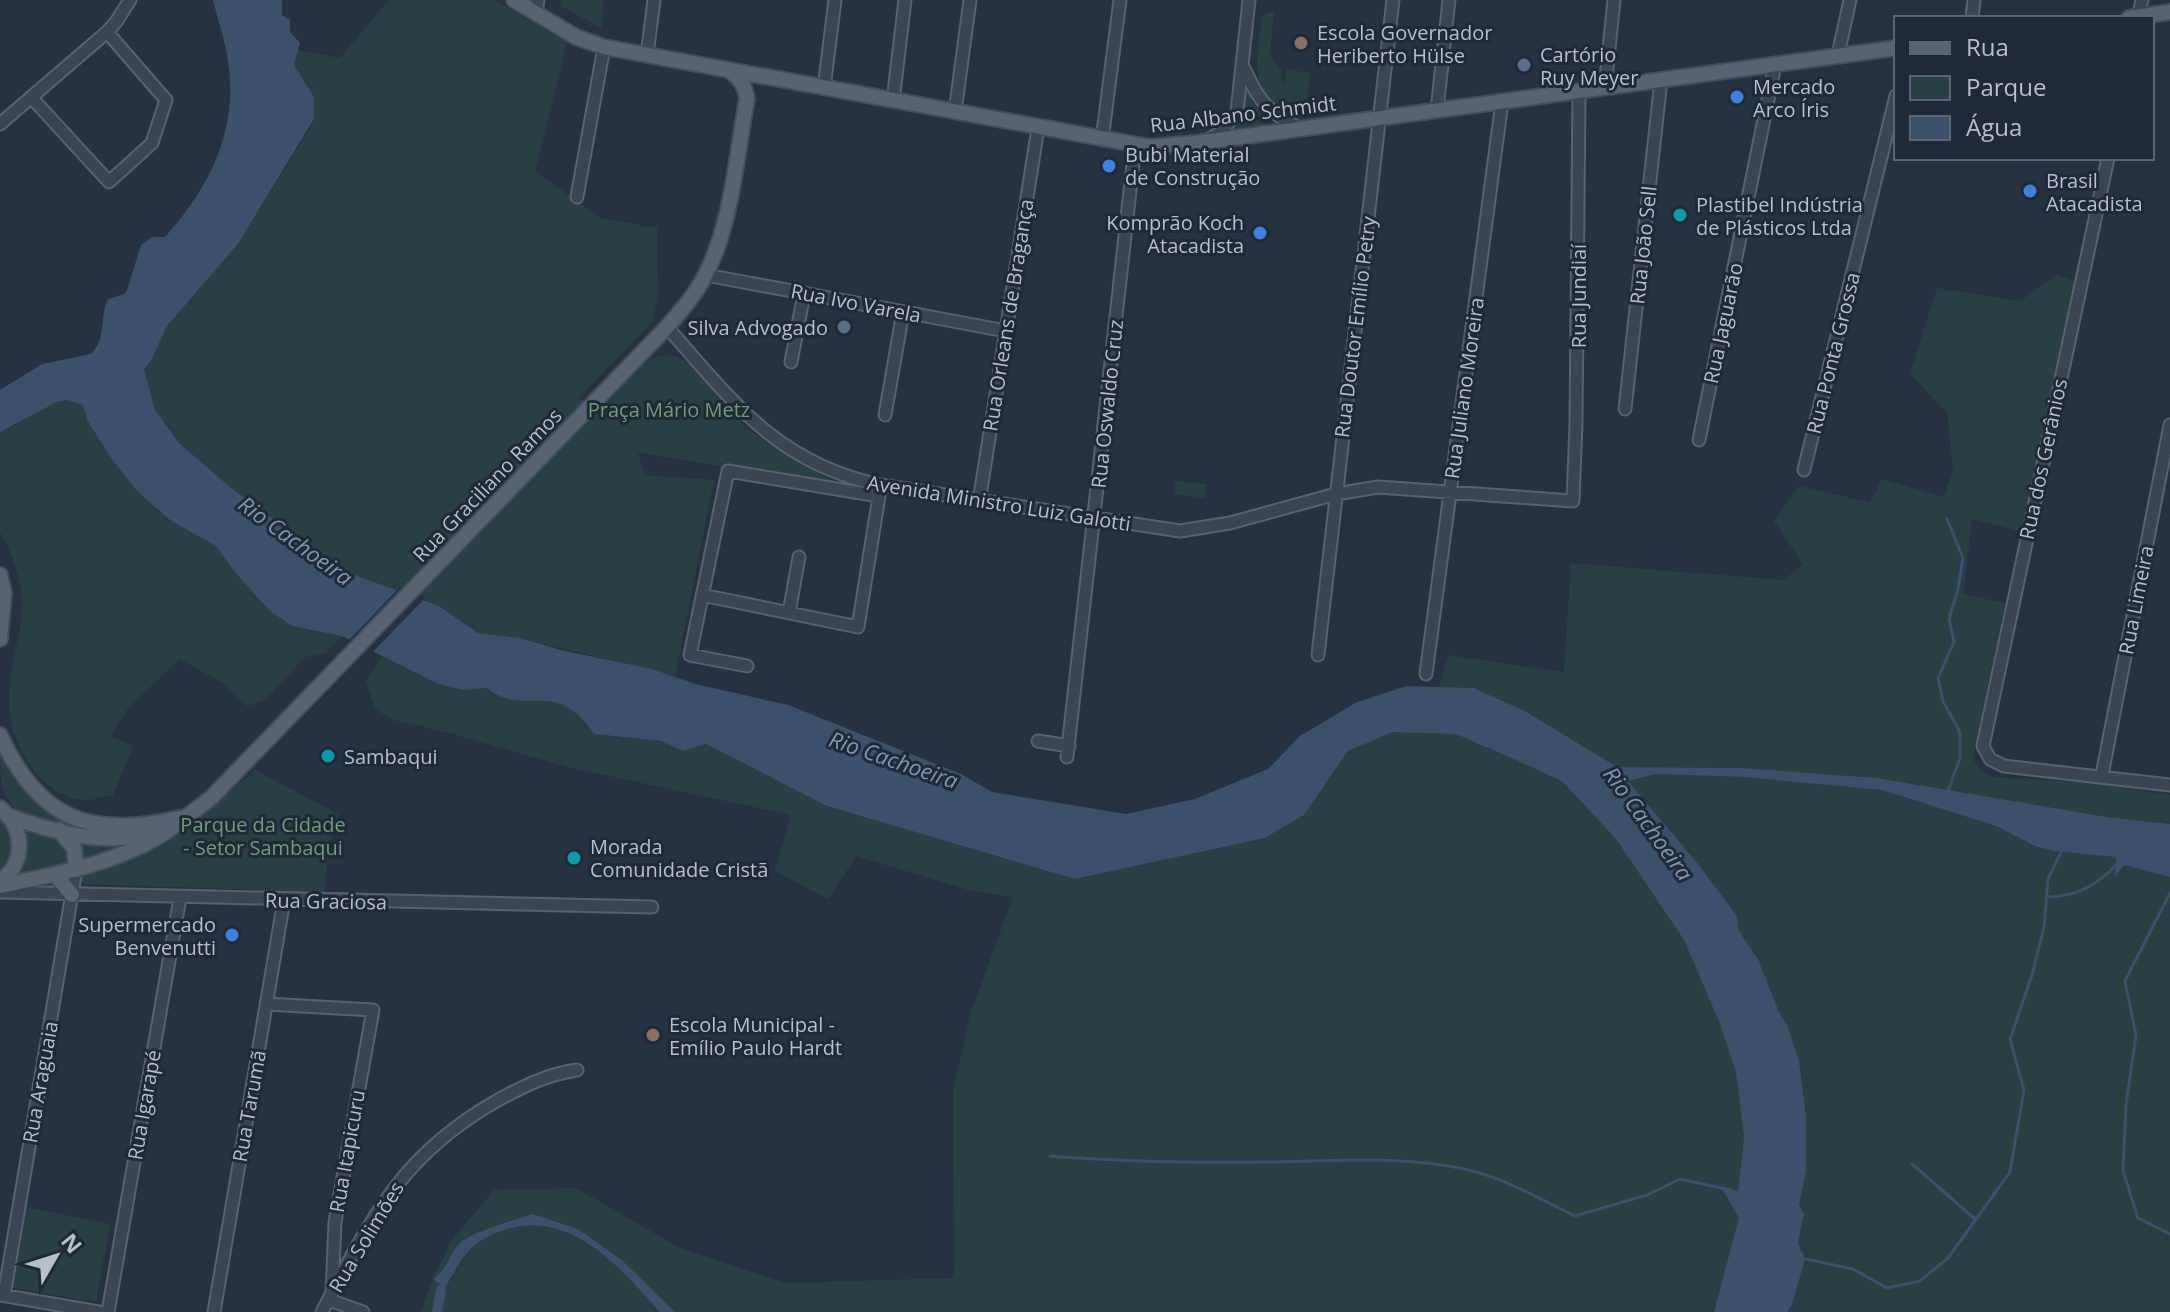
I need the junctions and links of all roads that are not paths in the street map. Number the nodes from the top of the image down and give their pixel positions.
1 (130, 0) edge
2 (514, 0) edge
3 (654, 0) edge
4 (835, 0) edge
5 (905, 0) edge
6 (970, 0) edge
7 (1120, 0) edge
8 (1249, 0) edge
9 (1393, 0) edge
10 (1449, 0) edge
11 (1614, 0) edge
12 (1850, 0) edge
13 (537, 7) edge
14 (2170, 12) edge
15 (2147, 16) edge
16 (107, 32) junction
17 (604, 47) junction
18 (1894, 48) edge
19 (647, 55) junction
20 (1838, 55) junction
21 (1244, 65) junction
22 (1775, 65) junction
23 (729, 70) junction
24 (774, 78) junction
25 (1661, 80) junction
26 (824, 88) junction
27 (1605, 88) junction
28 (1579, 91) junction
29 (31, 97) junction
30 (747, 99) junction
31 (893, 101) junction
32 (1502, 102) junction
33 (1894, 104) edge
34 (1437, 110) junction
35 (955, 112) junction
36 (1379, 118) junction
37 (0, 124) edge
38 (1038, 128) junction
39 (1301, 129) junction
40 (1102, 140) junction
41 (1204, 142) junction
42 (1135, 146) junction
43 (2108, 160) edge
44 (577, 197) dead end
45 (706, 275) junction
46 (804, 294) junction
47 (903, 312) junction
48 (667, 327) junction
49 (1006, 331) junction
50 (791, 362) dead end
51 (1625, 409) dead end
52 (885, 415) dead end
53 (2170, 425) edge
54 (1699, 440) dead end
55 (1804, 470) dead end
56 (880, 490) junction
57 (1450, 490) junction
58 (1336, 494) junction
59 (1573, 501) joint
60 (979, 502) junction
61 (1094, 520) junction
62 (799, 557) dead end
63 (0, 575) edge
64 (702, 595) junction
65 (789, 613) junction
66 (0, 639) edge
67 (1318, 655) dead end
68 (747, 666) dead end
69 (1426, 674) dead end
70 (0, 735) edge
71 (1038, 741) dead end
72 (2102, 775) junction
73 (2170, 785) edge
74 (0, 798) edge
75 (195, 810) junction
76 (5, 813) edge
77 (180, 818) junction
78 (59, 830) junction
79 (76, 870) junction
80 (55, 874) junction
81 (0, 883) edge
82 (0, 892) edge
83 (72, 895) junction
84 (180, 898) junction
85 (284, 900) junction
86 (652, 907) dead end
87 (266, 1004) junction
88 (577, 1070) dead end
89 (2, 1295) edge
90 (330, 1297) junction
91 (99, 1312) edge
92 (108, 1312) edge
93 (214, 1312) edge
94 (322, 1312) edge
95 (363, 1312) edge

1 - 16 street
2 - 13 main road, Rua Albano Schmidt
3 - 19 street
4 - 26 street
5 - 31 street
6 - 35 street
7 - 40 street
8 - 21 street
9 - 36 street, Rua Doutor Emílio Petry
10 - 34 street
11 - 27 street
12 - 20 street
13 - 17 main road, Rua Albano Schmidt
14 - 15 main road
16 - 29 street
16 - 29 street
17 - 19 main road, Rua Albano Schmidt
17 - 44 street
18 - 20 main road, Rua Albano Schmidt
19 - 23 main road, Rua Albano Schmidt
20 - 22 main road, Rua Albano Schmidt
21 - 39 street
21 - 41 street
22 - 25 main road, Rua Albano Schmidt
22 - 54 street, Rua Jaguarão
23 - 24 main road, Rua Albano Schmidt
23 - 30 main road
24 - 26 main road, Rua Albano Schmidt
24 - 30 main road
25 - 27 main road, Rua Albano Schmidt
25 - 51 street, Rua João Sell
26 - 31 main road, Rua Albano Schmidt
27 - 28 main road, Rua Albano Schmidt
28 - 32 main road, Rua Albano Schmidt
28 - 59 street, Rua Jundiaí
29 - 37 street
30 - 45 main road, Rua Graciliano Ramos
31 - 35 main road, Rua Albano Schmidt
32 - 34 main road, Rua Albano Schmidt
32 - 57 street, Rua Juliano Moreira
33 - 55 street, Rua Ponta Grossa
34 - 36 main road, Rua Albano Schmidt
35 - 38 main road, Rua Albano Schmidt
36 - 39 main road, Rua Albano Schmidt
36 - 58 street, Rua Doutor Emílio Petry
38 - 40 main road, Rua Albano Schmidt
38 - 49 street, Rua Orleans de Bragança
39 - 41 main road, Rua Albano Schmidt
40 - 42 main road, Rua Albano Schmidt
41 - 42 main road, Rua Albano Schmidt
42 - 61 street, Rua Oswaldo Cruz
43 - 72 street, Rua dos Gerânios
45 - 46 street, Rua Ivo Varela
45 - 48 main road, Rua Graciliano Ramos
46 - 47 street, Rua Ivo Varela
46 - 50 street
47 - 49 street, Rua Ivo Varela
47 - 52 street
48 - 56 street, Avenida Ministro Luiz Galotti
48 - 75 main road, Rua Graciliano Ramos
49 - 60 street, Rua Orleans de Bragança
53 - 72 street, Rua Limeira
56 - 60 street, Avenida Ministro Luiz Galotti
56 - 64 street
56 - 65 street
57 - 58 street, Avenida Ministro Luiz Galotti
57 - 59 street, Avenida Ministro Luiz Galotti
57 - 69 street, Rua Juliano Moreira
58 - 61 street, Avenida Ministro Luiz Galotti
58 - 67 street, Rua Doutor Emílio Petry
60 - 61 street, Avenida Ministro Luiz Galotti
61 - 71 street, Rua Oswaldo Cruz
62 - 65 street
63 - 66 main road
64 - 65 street
64 - 68 street
70 - 77 main road
72 - 73 street
74 - 76 main road
75 - 77 main road, Rua Graciliano Ramos
75 - 79 main road, Rua Graciliano Ramos
76 - 78 main road, Rua Graciliano Ramos
76 - 81 main road
77 - 78 main road, Rua Graciliano Ramos
78 - 79 main road
79 - 80 main road, Rua Graciliano Ramos
79 - 83 street, Rua Araguaia
80 - 81 main road, Rua Graciliano Ramos
80 - 83 main road
82 - 83 street, Rua Graciosa
83 - 84 street, Rua Graciosa
83 - 89 street, Rua Araguaia
84 - 85 street, Rua Graciosa
84 - 92 street, Rua Igarapé
85 - 86 street, Rua Graciosa
85 - 87 street, Rua Tarumã
87 - 90 street, Rua Itapicuru
87 - 93 street, Rua Tarumã
88 - 90 street, Rua Solimões
89 - 91 street
90 - 94 street, Rua Solimões
90 - 95 street

